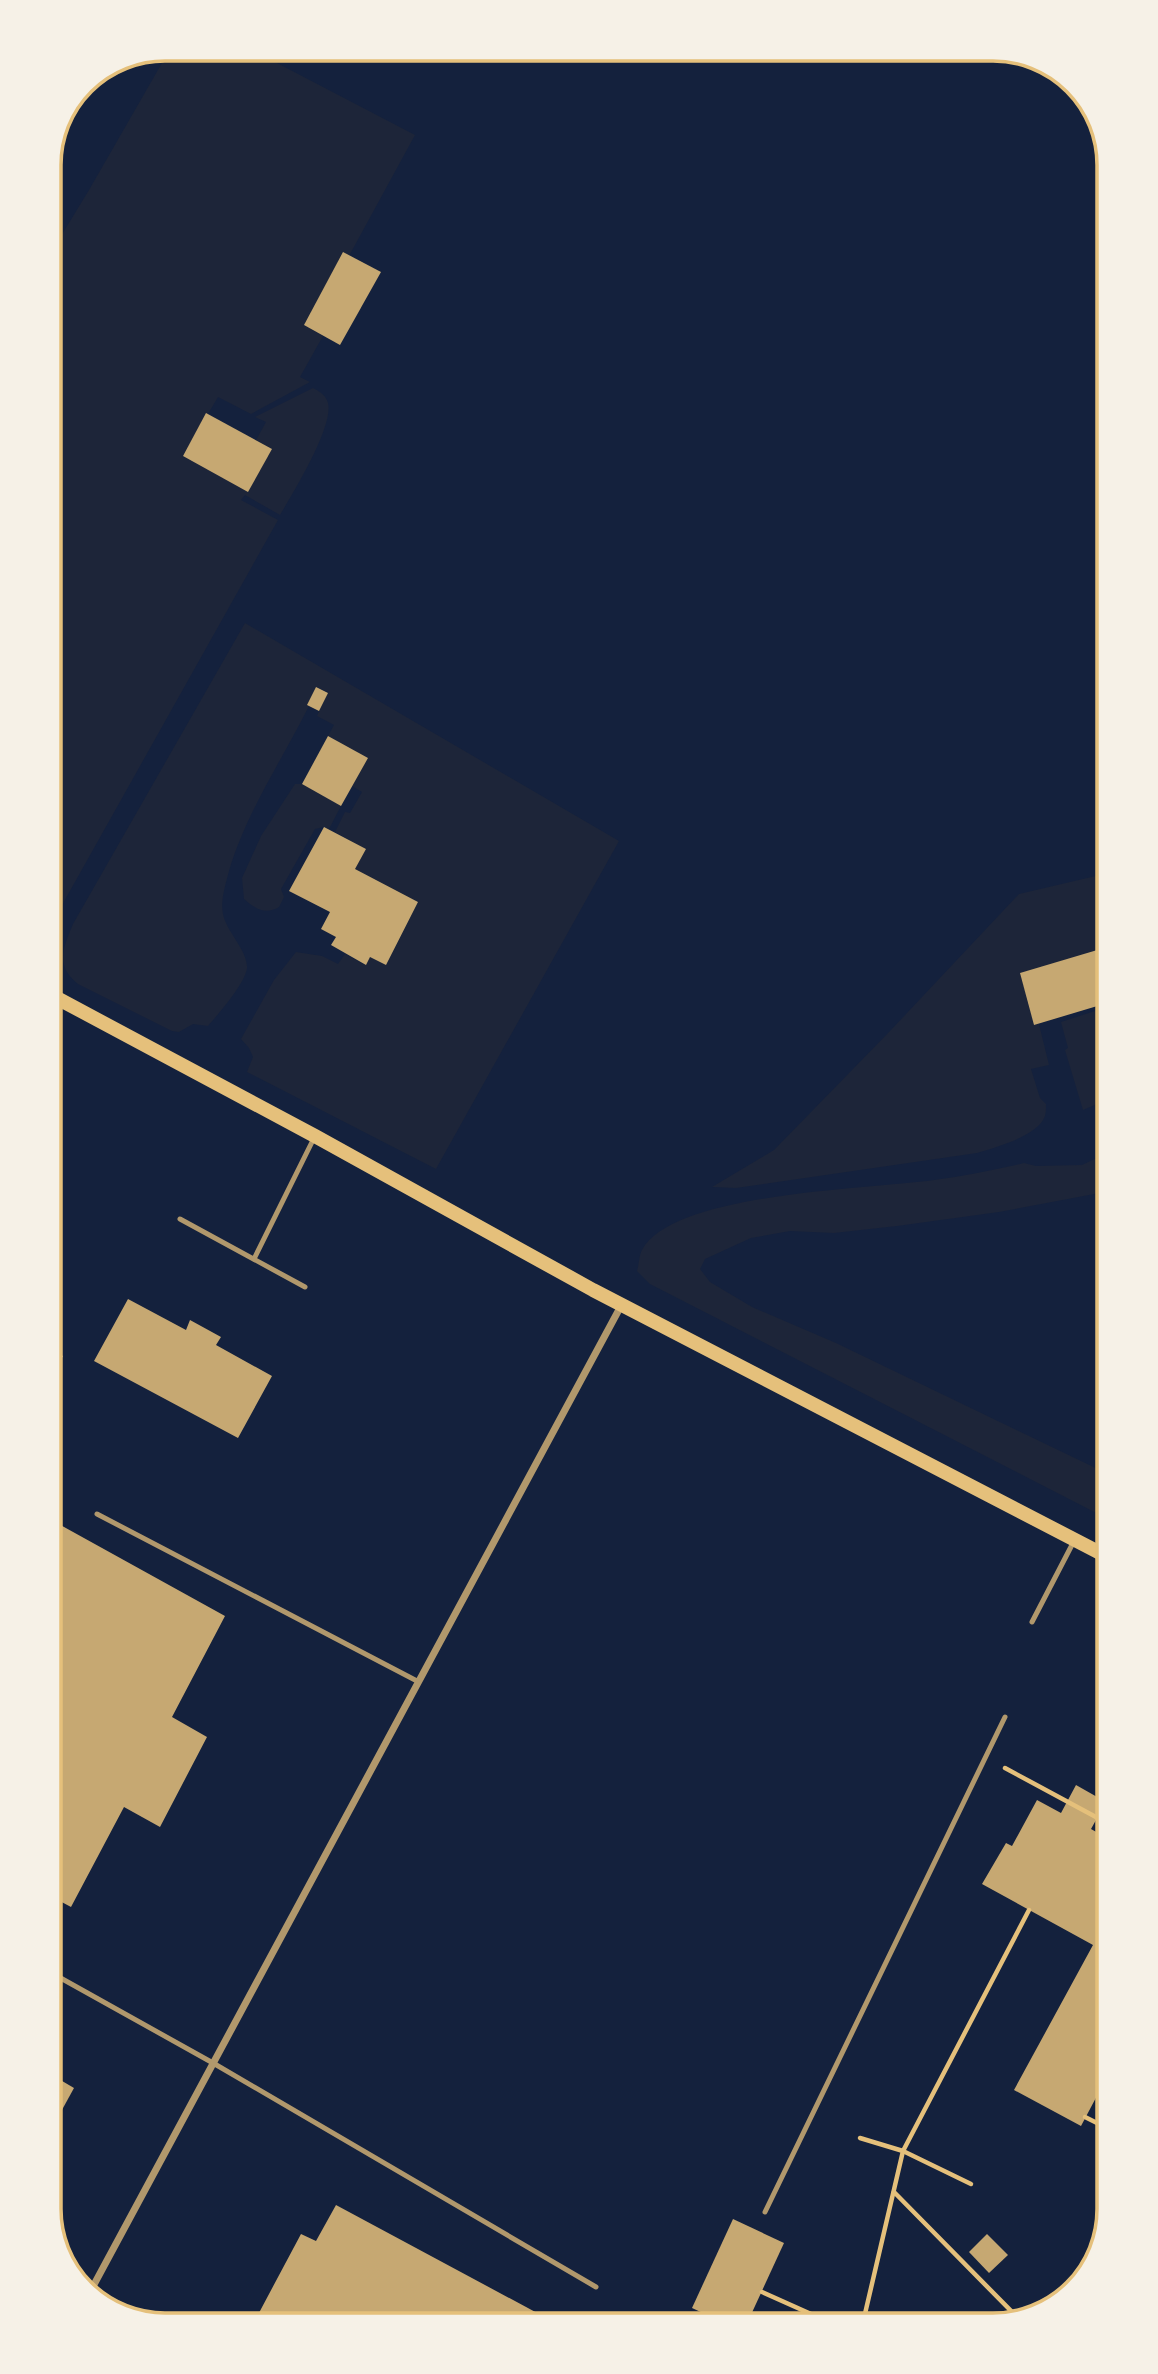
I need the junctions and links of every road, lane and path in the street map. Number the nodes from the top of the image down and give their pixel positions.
1 (61, 1000) edge
2 (315, 1136) junction
3 (180, 1219) dead end
4 (254, 1259) junction
5 (305, 1287) dead end
6 (622, 1304) junction
7 (97, 1514) dead end
8 (1075, 1540) junction
9 (1097, 1551) edge
10 (1032, 1622) dead end
11 (417, 1681) junction
12 (1005, 1717) dead end
13 (1005, 1768) dead end
14 (1097, 1818) edge
15 (1029, 1910) dead end
16 (61, 1978) edge
17 (213, 2063) junction
18 (1085, 2117) dead end
19 (1097, 2123) edge
20 (860, 2138) dead end
21 (903, 2151) junction
22 (971, 2184) dead end
23 (893, 2192) junction
24 (765, 2212) dead end
25 (94, 2284) edge
26 (596, 2287) dead end
27 (762, 2292) dead end
28 (1012, 2311) edge
29 (809, 2313) edge
30 (865, 2313) edge

1 - 2 main road
2 - 4 lane
2 - 6 main road
3 - 4 lane
4 - 5 lane
6 - 8 main road
6 - 11 street
7 - 11 lane
8 - 9 main road
8 - 10 lane
11 - 17 street
12 - 24 lane
13 - 14 path
15 - 21 path
16 - 17 lane
17 - 25 street
17 - 26 lane
18 - 19 path
20 - 21 path
21 - 22 path
21 - 23 path
23 - 28 path
23 - 30 path
27 - 29 path

